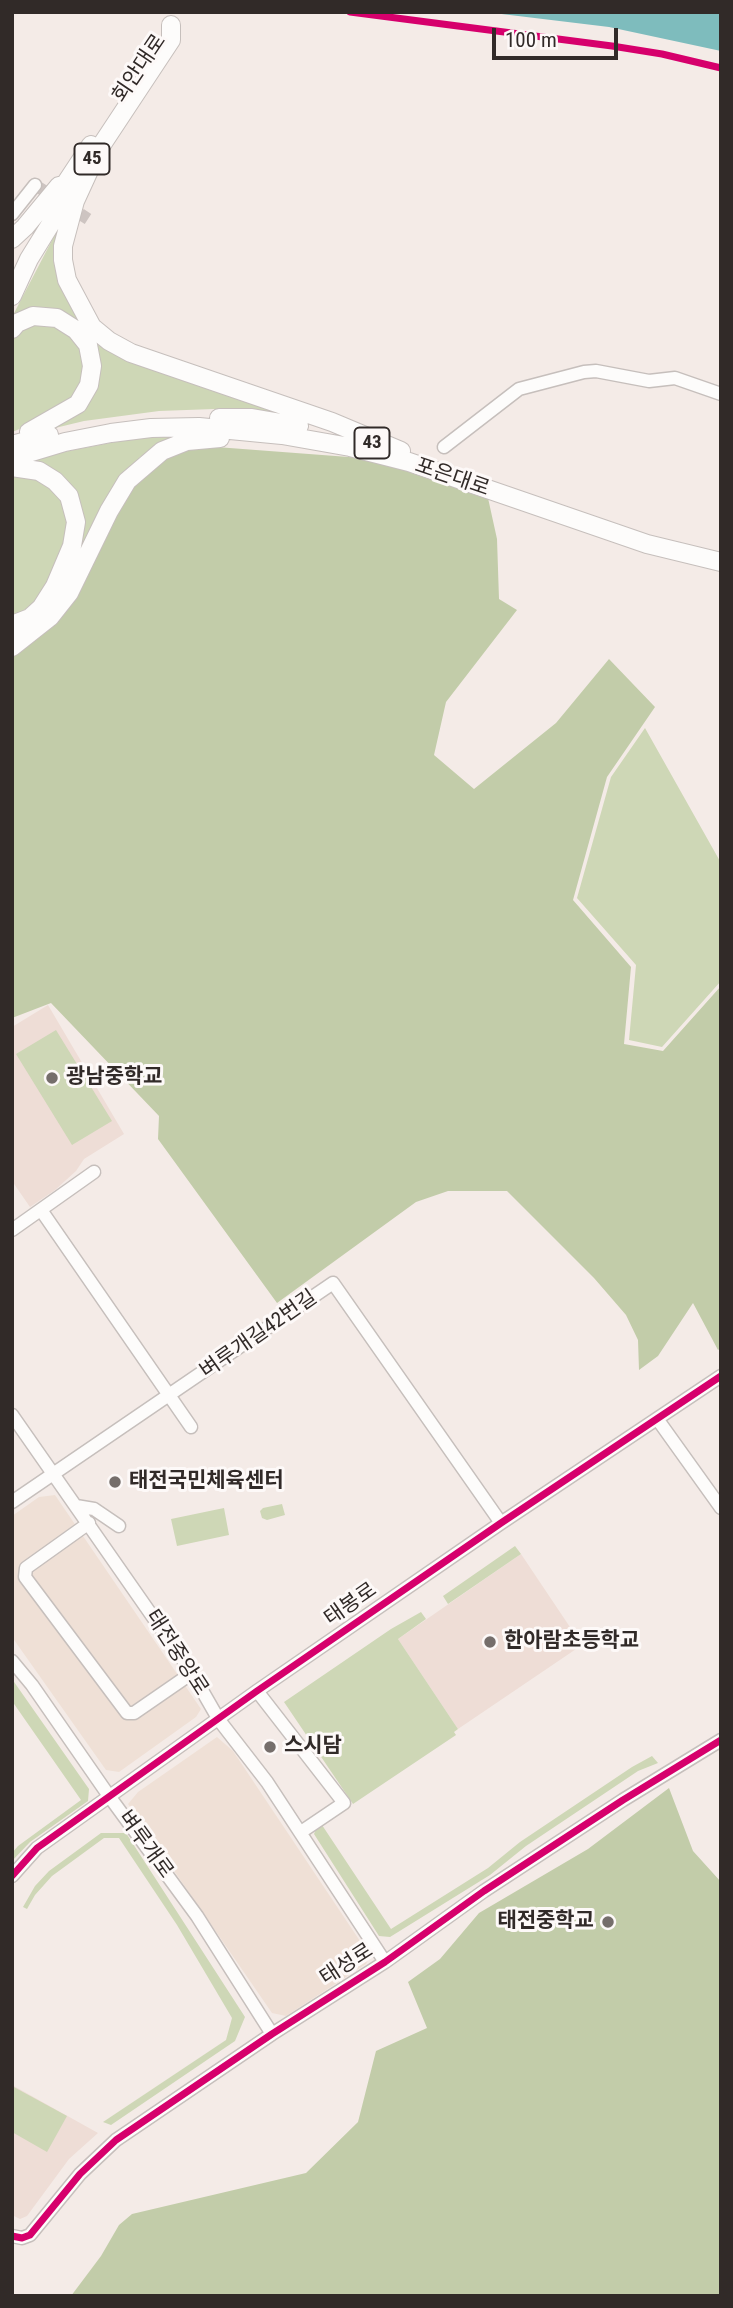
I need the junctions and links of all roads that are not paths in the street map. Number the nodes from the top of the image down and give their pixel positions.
1 (175, 18) edge
2 (93, 150) junction
3 (35, 185) dead end
4 (12, 214) edge
5 (12, 239) edge
6 (12, 277) edge
7 (12, 296) edge
8 (12, 329) edge
9 (721, 394) edge
10 (282, 435) junction
11 (12, 443) edge
12 (444, 447) dead end
13 (407, 454) junction
14 (12, 458) edge
15 (12, 467) edge
16 (721, 552) edge
17 (721, 562) edge
18 (12, 625) edge
19 (12, 647) edge
20 (94, 1171) dead end
21 (41, 1210) junction
22 (12, 1230) edge
23 (721, 1376) edge
24 (170, 1396) junction
25 (12, 1415) edge
26 (658, 1420) junction
27 (191, 1427) dead end
28 (53, 1474) junction
29 (12, 1502) edge
30 (76, 1506) junction
31 (721, 1508) edge
32 (89, 1523) junction
33 (500, 1523) junction
34 (119, 1526) dead end
35 (12, 1661) edge
36 (192, 1672) junction
37 (257, 1691) junction
38 (219, 1720) junction
39 (721, 1740) edge
40 (109, 1796) junction
41 (301, 1832) junction
42 (12, 1876) edge
43 (385, 1962) junction
44 (272, 2034) junction
45 (12, 2236) edge

1 - 2 highway, 회안대로 / 45
2 - 5 highway
2 - 6 highway, 회안대로 / 45
2 - 7 highway, 회안대로 / 45
2 - 13 highway
3 - 4 street
8 - 11 highway
9 - 12 street
10 - 14 highway, 포은대로
10 - 17 highway, 포은대로 / 43
10 - 19 highway
11 - 13 highway, 포은대로 / 43
13 - 16 highway, 포은대로 / 43
15 - 18 highway
20 - 21 street
21 - 22 street
21 - 24 street
23 - 26 street, 태봉로
24 - 27 street
24 - 28 street, 벼루개길42번길
24 - 33 street, 벼루개길42번길
25 - 28 street, 태전중앙로
26 - 31 street
26 - 33 street, 태봉로
28 - 29 street, 벼루개길42번길
28 - 30 street, 태전중앙로
30 - 32 street, 태전중앙로
30 - 34 street
32 - 36 street, 태전중앙로
32 - 36 street
33 - 37 street, 태봉로
35 - 40 street, 벼루개로
36 - 38 street, 태전중앙로
37 - 38 street, 태봉로
37 - 41 street
38 - 40 street, 태봉로
38 - 41 street, 태전중앙로
39 - 43 street, 태성로
40 - 42 street, 태봉로
40 - 44 street, 벼루개로
41 - 43 street, 태전중앙로
43 - 44 street, 태성로
44 - 45 street, 태성로

